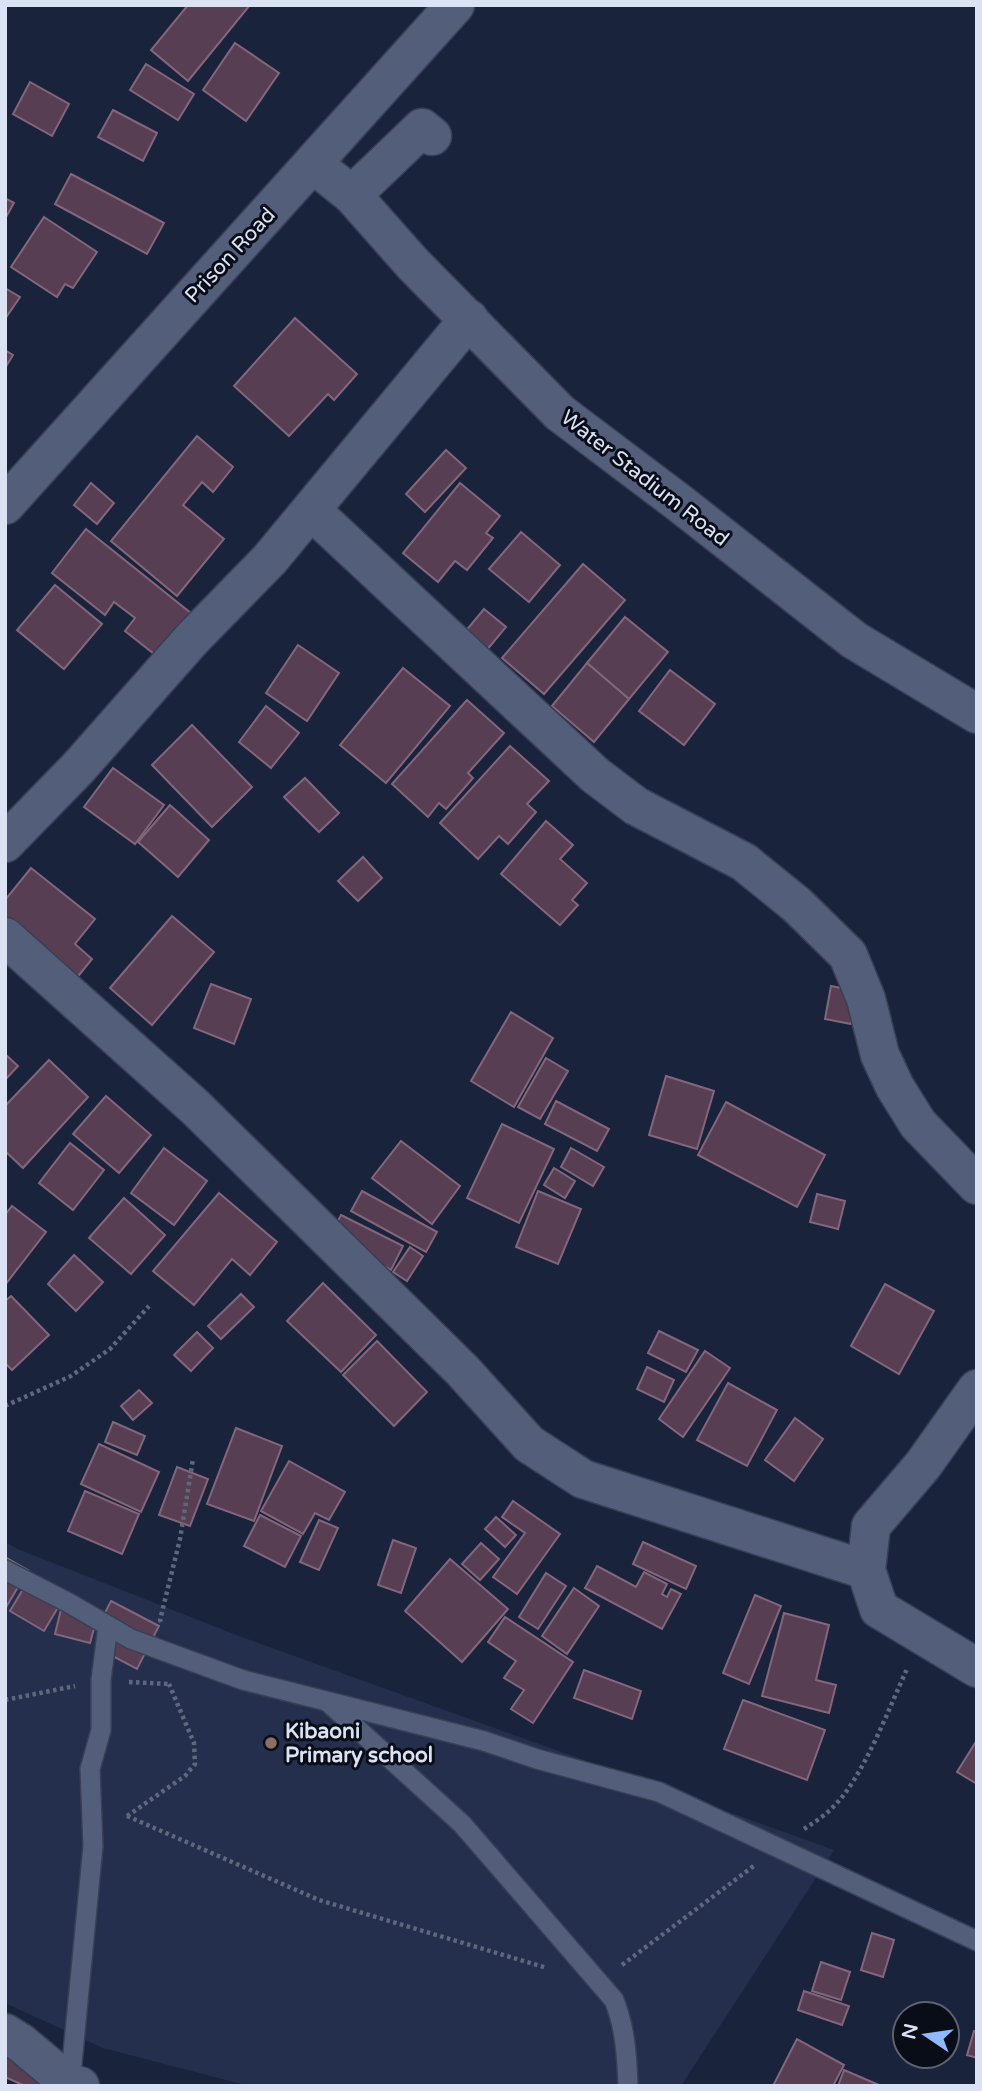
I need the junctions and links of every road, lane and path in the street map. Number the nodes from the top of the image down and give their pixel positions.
1 (454, 5) edge
2 (432, 136) dead end
3 (313, 164) junction
4 (352, 195) junction
5 (469, 319) junction
6 (5, 505) edge
7 (312, 511) junction
8 (977, 714) edge
9 (5, 843) edge
10 (5, 937) edge
11 (977, 1185) edge
12 (149, 1306) dead end
13 (977, 1389) edge
14 (5, 1406) edge
15 (192, 1459) dead end
16 (5, 1570) edge
17 (866, 1570) junction
18 (108, 1626) junction
19 (187, 1660) junction
20 (977, 1668) edge
21 (169, 1684) dead end
22 (326, 1699) junction
23 (127, 1816) junction
24 (93, 1831) junction
25 (977, 1941) edge
26 (598, 1983) junction
27 (5, 2034) edge
28 (73, 2085) edge
29 (628, 2086) edge

1 - 3 street, Prison Road
2 - 4 street
3 - 4 street, Water Stadium Road
3 - 6 street, Prison Road
4 - 5 street, Water Stadium Road
5 - 7 street
5 - 8 street, Water Stadium Road
7 - 9 street
7 - 11 street
10 - 17 street
12 - 14 path
13 - 17 street
15 - 19 path
16 - 18 lane
17 - 20 street
18 - 19 lane
18 - 24 lane
19 - 22 lane
21 - 23 path
22 - 25 lane
22 - 26 lane
23 - 24 path
23 - 26 path
24 - 28 lane
26 - 29 lane
27 - 28 street

